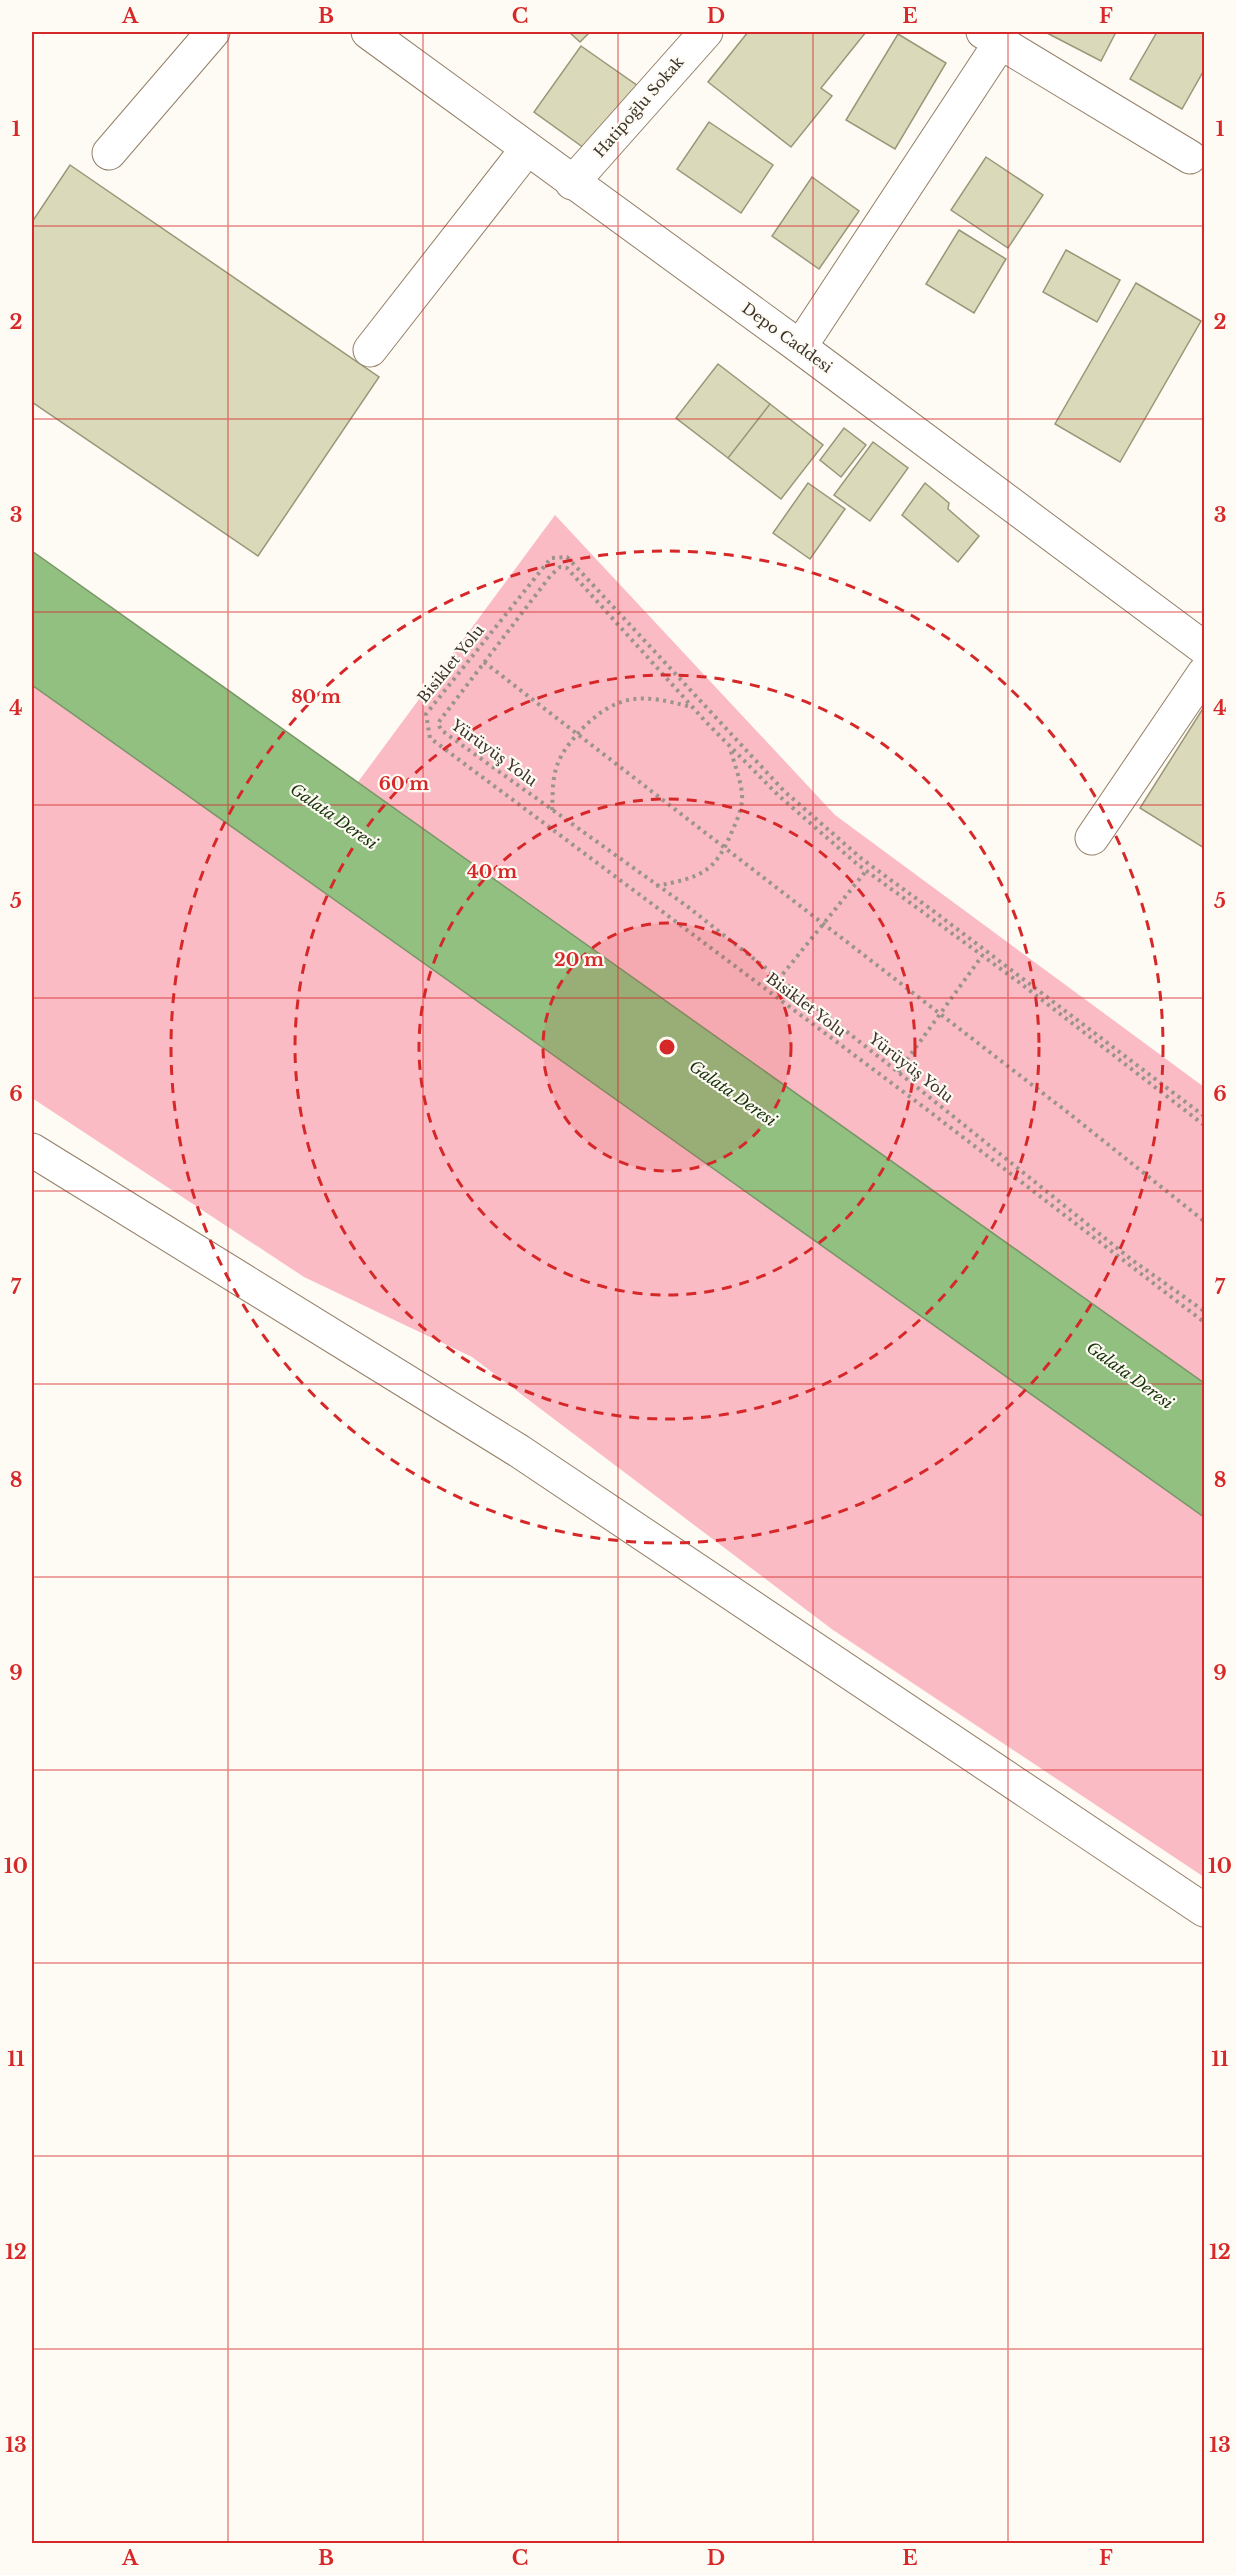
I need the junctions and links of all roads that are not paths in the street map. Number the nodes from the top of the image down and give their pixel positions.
1 (213, 32) edge
2 (368, 32) edge
3 (706, 32) edge
4 (991, 37) edge
5 (527, 149) junction
6 (109, 153) dead end
7 (1190, 157) dead end
8 (573, 183) junction
9 (800, 347) junction
10 (370, 350) dead end
11 (1200, 639) edge
12 (1204, 673) edge
13 (1092, 838) dead end
14 (32, 1150) edge
15 (1204, 1910) edge

1 - 6 street
2 - 5 street, Depo Caddesi
3 - 8 street, Hatipoğlu Sokak
4 - 7 street
4 - 9 street
5 - 8 street, Depo Caddesi
5 - 10 street
8 - 9 street, Depo Caddesi
9 - 11 street, Depo Caddesi
12 - 13 street
14 - 15 street

